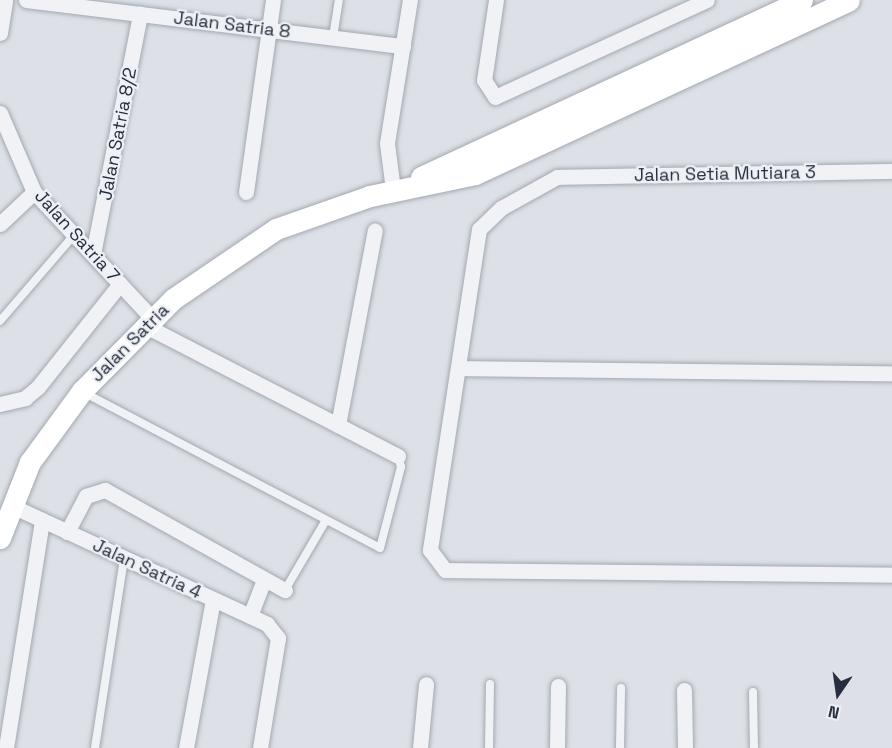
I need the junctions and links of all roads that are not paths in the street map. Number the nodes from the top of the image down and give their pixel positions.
1 (5, 0) edge
2 (26, 0) edge
3 (273, 0) edge
4 (339, 0) edge
5 (410, 0) edge
6 (496, 0) edge
7 (706, 0) edge
8 (802, 0) edge
9 (849, 0) edge
10 (140, 14) junction
11 (268, 29) junction
12 (0, 33) edge
13 (333, 37) junction
14 (403, 46) junction
15 (0, 113) edge
16 (892, 171) edge
17 (393, 190) junction
18 (34, 192) junction
19 (246, 192) dead end
20 (0, 224) edge
21 (375, 231) dead end
22 (74, 235) junction
23 (93, 254) junction
24 (120, 284) junction
25 (0, 321) edge
26 (148, 321) junction
27 (459, 368) junction
28 (892, 373) edge
29 (82, 391) junction
30 (0, 404) edge
31 (338, 425) junction
32 (398, 456) joint
33 (12, 506) junction
34 (42, 520) junction
35 (326, 520) junction
36 (67, 532) junction
37 (0, 538) edge
38 (124, 558) junction
39 (892, 575) edge
40 (264, 580) junction
41 (285, 590) joint
42 (213, 599) junction
43 (250, 616) junction
44 (426, 684) dead end
45 (490, 684) dead end
46 (558, 686) dead end
47 (621, 688) dead end
48 (684, 690) dead end
49 (753, 692) dead end
50 (6, 748) edge
51 (95, 748) edge
52 (186, 748) edge
53 (260, 748) edge
54 (420, 748) edge
55 (489, 748) edge
56 (557, 748) edge
57 (620, 748) edge
58 (685, 748) edge
59 (754, 748) edge

1 - 12 street
2 - 10 street, Jalan Satria 8
3 - 11 street
4 - 13 lane
5 - 14 street
6 - 7 street
8 - 17 street
9 - 17 street
10 - 11 street, Jalan Satria 8
10 - 23 street, Jalan Satria 8/2
11 - 13 street, Jalan Satria 8
11 - 19 street
13 - 14 street, Jalan Satria 8
14 - 17 street
15 - 18 street, Jalan Satria 7
16 - 27 street, Jalan Setia Mutiara 3
17 - 26 street, Jalan Satria
18 - 20 street
18 - 22 street, Jalan Satria 7
21 - 31 street
22 - 23 street, Jalan Satria 7
22 - 25 lane
23 - 24 street, Jalan Satria 7
24 - 26 street, Jalan Satria 7
24 - 30 street
26 - 29 street, Jalan Satria
26 - 31 street
27 - 28 street
27 - 39 street
29 - 33 street, Jalan Satria
29 - 35 lane
31 - 32 street
32 - 35 lane
33 - 34 street, Jalan Satria 4
33 - 37 street, Jalan Satria
34 - 36 street, Jalan Satria 4
34 - 50 street
35 - 41 lane
36 - 38 street, Jalan Satria 4
36 - 40 street
38 - 42 street, Jalan Satria 4
38 - 51 lane
40 - 41 street
40 - 43 street
42 - 43 street, Jalan Satria 4
42 - 52 street
43 - 53 street, Jalan Satria 4
44 - 54 street
45 - 55 lane
46 - 56 street
47 - 57 lane
48 - 58 street
49 - 59 lane

